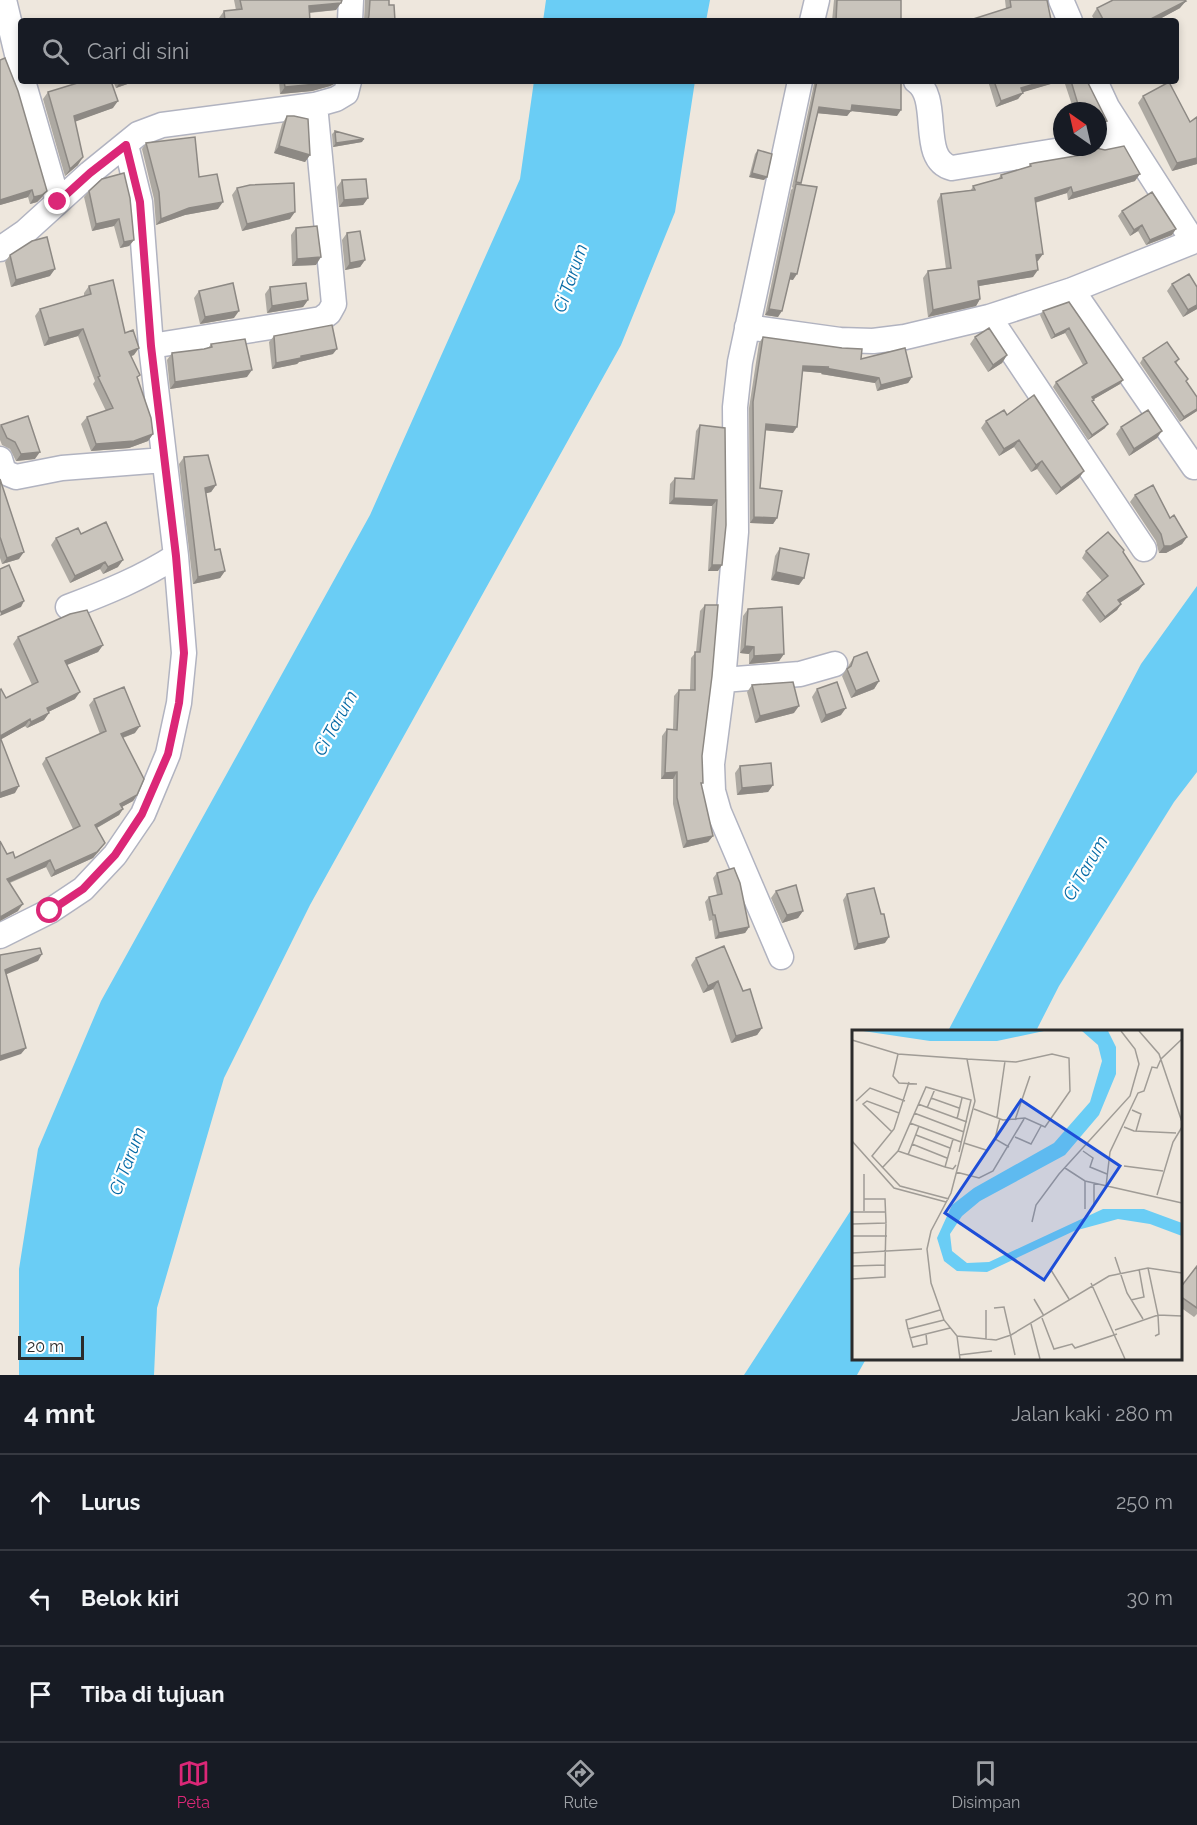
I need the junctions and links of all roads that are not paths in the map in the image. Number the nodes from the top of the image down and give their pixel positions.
1 (4, 0) edge
2 (351, 0) edge
3 (817, 0) edge
4 (1061, 0) edge
5 (350, 18) edge
6 (814, 18) edge
7 (1069, 18) edge
8 (18, 58) edge
9 (24, 84) edge
10 (348, 84) edge
11 (799, 84) edge
12 (922, 84) edge
13 (1096, 84) edge
14 (315, 105) junction
15 (1126, 137) junction
16 (1107, 141) edge
17 (126, 145) junction
18 (1053, 151) edge
19 (58, 202) junction
20 (1195, 241) edge
21 (0, 249) edge
22 (1072, 290) junction
23 (989, 317) junction
24 (747, 327) junction
25 (151, 346) junction
26 (0, 459) edge
27 (164, 460) junction
28 (1194, 467) dead end
29 (1144, 549) dead end
30 (176, 556) junction
31 (68, 607) dead end
32 (835, 664) dead end
33 (723, 680) junction
34 (0, 936) edge
35 (781, 957) dead end

1 - 8 street
2 - 5 street
3 - 6 street
4 - 7 street
9 - 19 street
10 - 14 street
11 - 24 street
12 - 18 street
13 - 15 street
14 - 17 street
14 - 25 street
15 - 16 street
15 - 20 street
17 - 19 street
17 - 25 street
19 - 21 street
20 - 22 street
22 - 23 street
22 - 28 street
23 - 24 street
23 - 29 street
24 - 33 street
25 - 27 street
26 - 27 street
27 - 30 street
30 - 31 street
30 - 34 street
32 - 33 street
33 - 35 street

